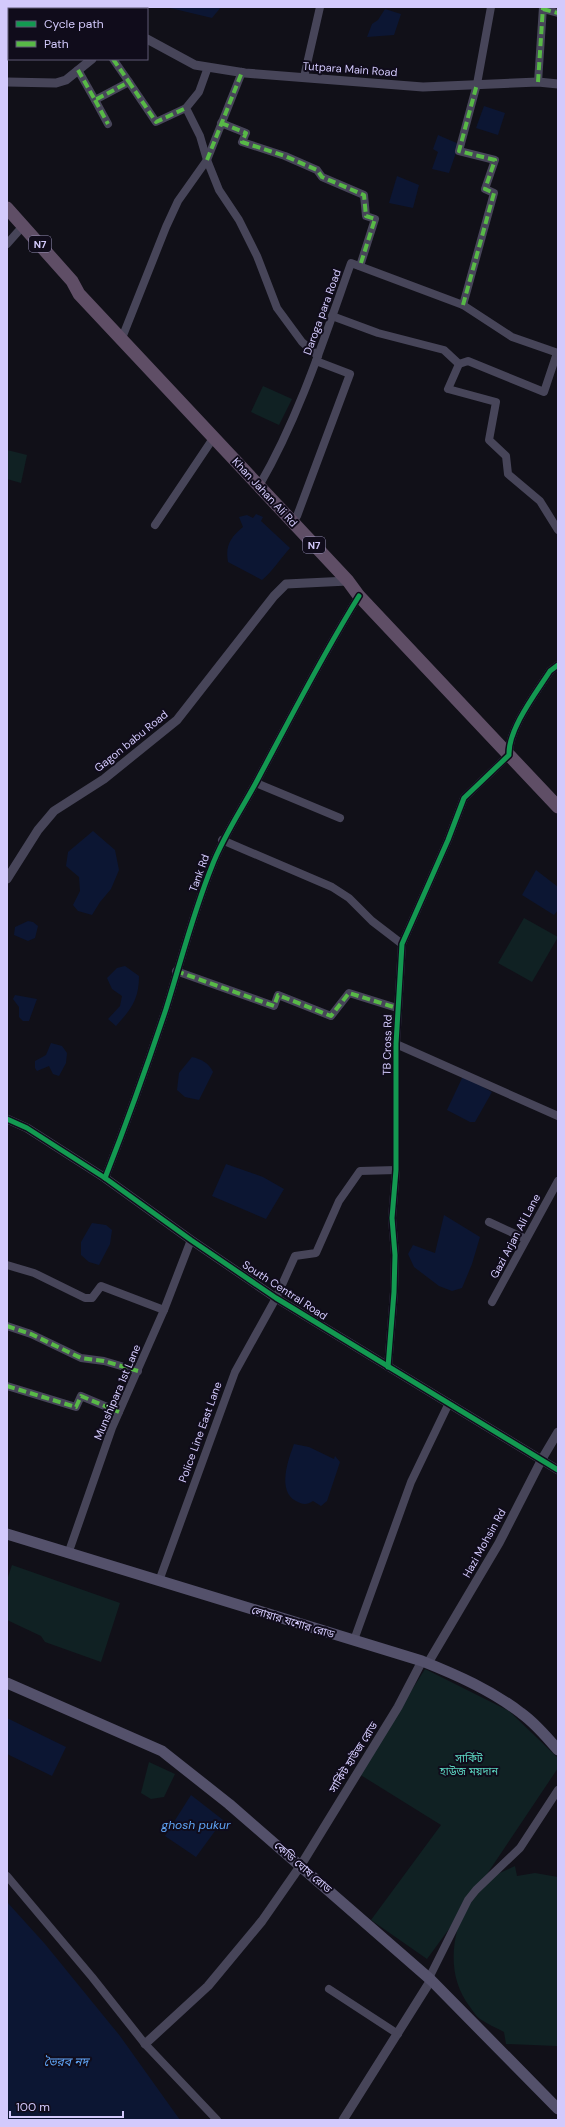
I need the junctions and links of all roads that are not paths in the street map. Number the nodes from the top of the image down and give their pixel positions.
1 (320, 7) edge
2 (491, 7) edge
3 (543, 8) edge
4 (558, 13) edge
5 (148, 40) edge
6 (91, 60) edge
7 (114, 60) edge
8 (208, 67) junction
9 (78, 70) junction
10 (242, 72) junction
11 (304, 77) junction
12 (7, 82) edge
13 (129, 82) junction
14 (538, 82) junction
15 (476, 84) junction
16 (558, 84) edge
17 (95, 100) junction
18 (186, 108) junction
19 (108, 124) dead end
20 (221, 124) junction
21 (207, 160) junction
22 (7, 208) edge
23 (23, 226) junction
24 (7, 244) edge
25 (360, 266) junction
26 (463, 305) junction
27 (332, 316) junction
28 (123, 335) junction
29 (558, 353) edge
30 (317, 359) junction
31 (459, 364) junction
32 (214, 438) junction
33 (261, 483) junction
34 (297, 516) junction
35 (155, 525) dead end
36 (558, 530) edge
37 (348, 581) junction
38 (359, 596) junction
39 (558, 665) edge
40 (509, 751) junction
41 (256, 783) junction
42 (558, 798) edge
43 (558, 807) edge
44 (340, 818) dead end
45 (222, 840) junction
46 (7, 879) edge
47 (402, 944) junction
48 (176, 971) junction
49 (397, 1008) junction
50 (396, 1044) junction
51 (558, 1116) edge
52 (7, 1119) edge
53 (396, 1170) junction
54 (105, 1178) junction
55 (558, 1181) edge
56 (488, 1222) dead end
57 (526, 1239) junction
58 (191, 1240) junction
59 (7, 1264) edge
60 (276, 1298) junction
61 (492, 1302) dead end
62 (164, 1310) junction
63 (7, 1326) edge
64 (388, 1367) junction
65 (138, 1371) junction
66 (7, 1386) edge
67 (449, 1403) junction
68 (119, 1412) junction
69 (558, 1432) edge
70 (542, 1459) junction
71 (558, 1470) edge
72 (7, 1534) edge
73 (68, 1554) junction
74 (158, 1581) junction
75 (354, 1640) junction
76 (425, 1662) junction
77 (7, 1683) edge
78 (557, 1747) edge
79 (558, 1790) edge
80 (301, 1865) junction
81 (7, 1876) edge
82 (430, 1979) junction
83 (329, 1988) dead end
84 (398, 2034) junction
85 (145, 2044) junction
86 (558, 2109) edge
87 (217, 2120) edge
88 (343, 2120) edge

1 - 11 street
2 - 15 street
3 - 4 street
3 - 14 street
5 - 8 street, Tutpara Main Road
6 - 9 street
7 - 13 street
8 - 10 street, Tutpara Main Road
8 - 18 street
9 - 12 street
9 - 17 street
10 - 11 street, Tutpara Main Road
10 - 20 street
11 - 15 street, Tutpara Main Road
13 - 17 street
13 - 18 street
14 - 15 street, Tutpara Main Road
14 - 16 street, Tutpara Main Road
15 - 26 street
17 - 19 street
18 - 21 street
20 - 21 street
20 - 25 street
21 - 28 street
21 - 30 street
22 - 23 highway, Khan Jahan Ali Rd / N7
23 - 24 street
23 - 28 highway, Khan Jahan Ali Rd / N7
25 - 26 street
25 - 27 street, Daroga para Road
26 - 29 street
27 - 30 street, Daroga para Road
27 - 31 street
28 - 32 highway, Khan Jahan Ali Rd / N7
28 - 33 highway, Khan Jahan Ali Rd / N7
29 - 31 street
30 - 33 street, Daroga para Road
30 - 34 street
31 - 36 street
32 - 33 highway, Khan Jahan Ali Rd / N7
32 - 35 street
33 - 34 highway, Khan Jahan Ali Rd / N7
33 - 37 highway, Khan Jahan Ali Rd / N7
34 - 40 highway, Khan Jahan Ali Rd / N7
37 - 38 highway, Khan Jahan Ali Rd / N7
37 - 46 street, Gagon babu Road
38 - 40 highway, Khan Jahan Ali Rd / N7
38 - 41 street, Tank Rd
39 - 40 street
40 - 42 highway, Khan Jahan Ali Rd / N7
40 - 43 highway, Khan Jahan Ali Rd / N7
40 - 47 street, TB Cross Rd
41 - 44 street
41 - 45 street, Tank Rd
45 - 47 street
45 - 48 street, Tank Rd
47 - 49 street, TB Cross Rd
48 - 49 street
48 - 54 street, Tank Rd
49 - 50 street, TB Cross Rd
50 - 51 street
50 - 53 street, TB Cross Rd
52 - 54 street, South Central Road
53 - 60 street, Police Line East Lane
53 - 64 street, TB Cross Rd
54 - 58 street, South Central Road
55 - 57 street, Gazi Arjan Ali Lane
56 - 57 street
57 - 61 street, Gazi Arjan Ali Lane
58 - 60 street, South Central Road
58 - 62 street, Munshipara 1st Lane
59 - 62 street
60 - 64 street, South Central Road
60 - 74 street, Police Line East Lane
62 - 65 street, Munshipara 1st Lane
63 - 65 street
64 - 67 street, South Central Road
65 - 68 street, Munshipara 1st Lane
66 - 68 street
67 - 70 street, South Central Road
67 - 75 street
68 - 73 street, Munshipara 1st Lane
69 - 70 street, Hazi Mohsin Rd
70 - 71 street, South Central Road
70 - 76 street, Hazi Mohsin Rd
72 - 73 main road, লোয়ার যশোর রোড
73 - 74 main road, লোয়ার যশোর রোড
74 - 75 main road, লোয়ার যশোর রোড
75 - 76 main road, লোয়ার যশোর রোড
76 - 78 main road, লোয়ার যশোর রোড
76 - 80 street, সার্কিট হাউজ রোড
77 - 80 main road, কেডি ঘোষ রোড
79 - 82 street
80 - 82 main road, কেডি ঘোষ রোড
80 - 85 street, সার্কিট হাউজ রোড
81 - 85 street
82 - 84 street
82 - 86 main road, কেডি ঘোষ রোড
83 - 84 street
84 - 88 street
85 - 87 street

